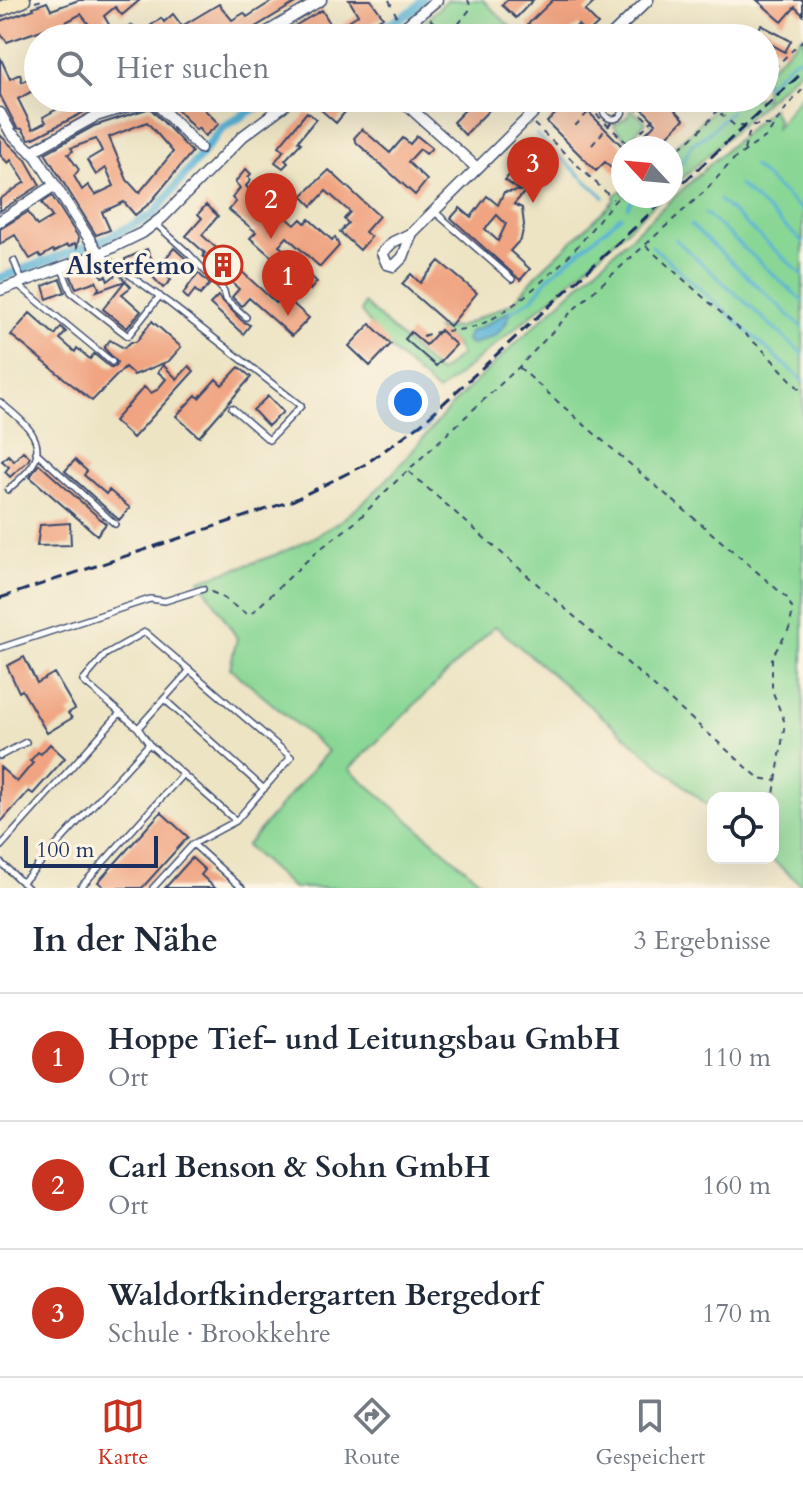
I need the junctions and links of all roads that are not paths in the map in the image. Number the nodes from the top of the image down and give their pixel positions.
1 (23, 0) edge
2 (321, 0) edge
3 (437, 0) edge
4 (648, 0) edge
5 (0, 9) edge
6 (281, 24) edge
7 (409, 24) edge
8 (623, 24) edge
9 (110, 112) edge
10 (166, 112) edge
11 (275, 112) edge
12 (415, 112) edge
13 (534, 112) edge
14 (604, 112) edge
15 (621, 112) edge
16 (0, 113) edge
17 (200, 148) dead end
18 (31, 152) junction
19 (477, 168) junction
20 (55, 185) junction
21 (434, 211) junction
22 (0, 221) edge
23 (155, 223) junction
24 (412, 233) dead end
25 (97, 250) junction
26 (14, 261) dead end
27 (61, 268) junction
28 (512, 279) dead end
29 (20, 281) junction
30 (0, 290) edge
31 (160, 296) junction
32 (246, 317) dead end
33 (112, 362) dead end
34 (0, 402) edge
35 (232, 408) dead end
36 (36, 452) junction
37 (8, 490) dead end
38 (115, 524) dead end
39 (203, 589) road end
40 (0, 648) edge
41 (190, 670) junction
42 (164, 699) junction
43 (120, 713) junction
44 (138, 728) junction
45 (26, 742) dead end
46 (149, 744) junction
47 (0, 756) edge
48 (183, 774) junction
49 (264, 789) junction
50 (236, 821) junction
51 (193, 844) junction
52 (0, 847) edge
53 (0, 862) edge
54 (25, 886) edge
55 (80, 888) edge
56 (153, 888) edge
57 (242, 888) edge

1 - 5 main road
2 - 6 street
3 - 7 street
4 - 8 street
9 - 18 street
10 - 17 street
11 - 23 street
12 - 19 street
13 - 19 street
14 - 15 lane
16 - 18 street
18 - 20 street
19 - 21 street
20 - 22 street
20 - 25 street
21 - 24 street
21 - 28 lane
23 - 25 street
23 - 32 lane
25 - 27 street
25 - 31 lane
26 - 29 lane
27 - 29 street
27 - 31 lane
29 - 30 street
29 - 33 lane
31 - 35 lane
34 - 36 lane
36 - 37 lane
36 - 38 lane
39 - 40 lane
41 - 42 lane
41 - 43 lane
41 - 49 lane
42 - 44 lane
42 - 49 lane
43 - 44 lane
43 - 52 lane
44 - 46 lane
45 - 47 lane
46 - 48 lane
46 - 54 lane
48 - 50 lane
48 - 55 lane
49 - 50 lane
50 - 51 lane
51 - 56 lane
51 - 57 lane
53 - 54 lane

